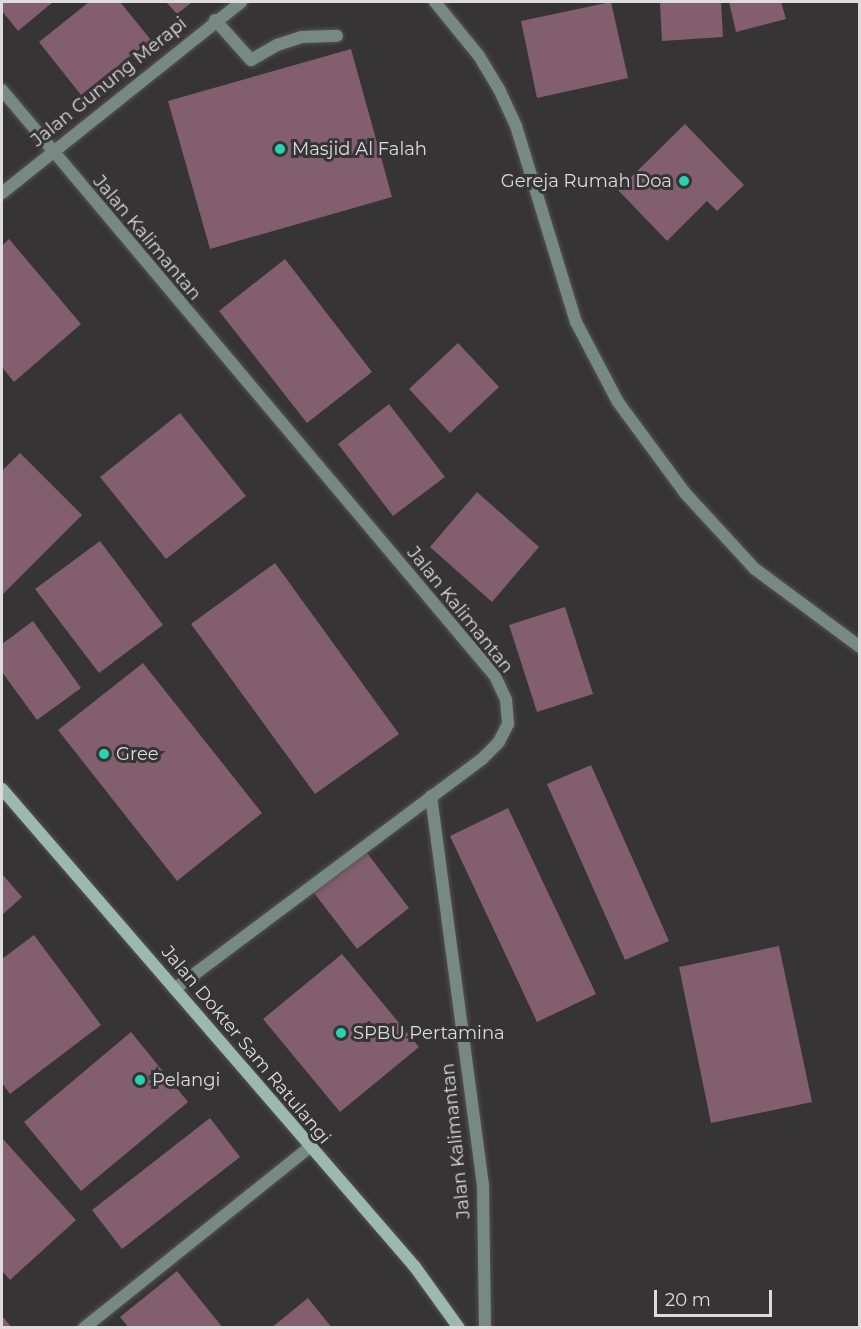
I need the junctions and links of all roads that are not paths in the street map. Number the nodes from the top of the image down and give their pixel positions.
1 (241, 2) edge
2 (435, 2) edge
3 (215, 20) junction
4 (337, 36) dead end
5 (2, 90) edge
6 (51, 152) junction
7 (2, 193) edge
8 (860, 647) edge
9 (2, 789) edge
10 (431, 796) junction
11 (175, 989) junction
12 (309, 1148) junction
13 (84, 1328) edge
14 (459, 1328) edge
15 (485, 1328) edge

1 - 3 street, Jalan Gunung Merapi
2 - 8 street
3 - 4 street
3 - 6 street, Jalan Gunung Merapi
5 - 6 street, Jalan Kalimantan
6 - 7 street, Jalan Gunung Merapi
6 - 10 street, Jalan Kalimantan
9 - 11 street, Jalan Dokter Sam Ratulangi
10 - 11 street
10 - 15 street, Jalan Kalimantan
11 - 12 street, Jalan Dokter Sam Ratulangi
12 - 13 street
12 - 14 street, Jalan Dokter Sam Ratulangi

